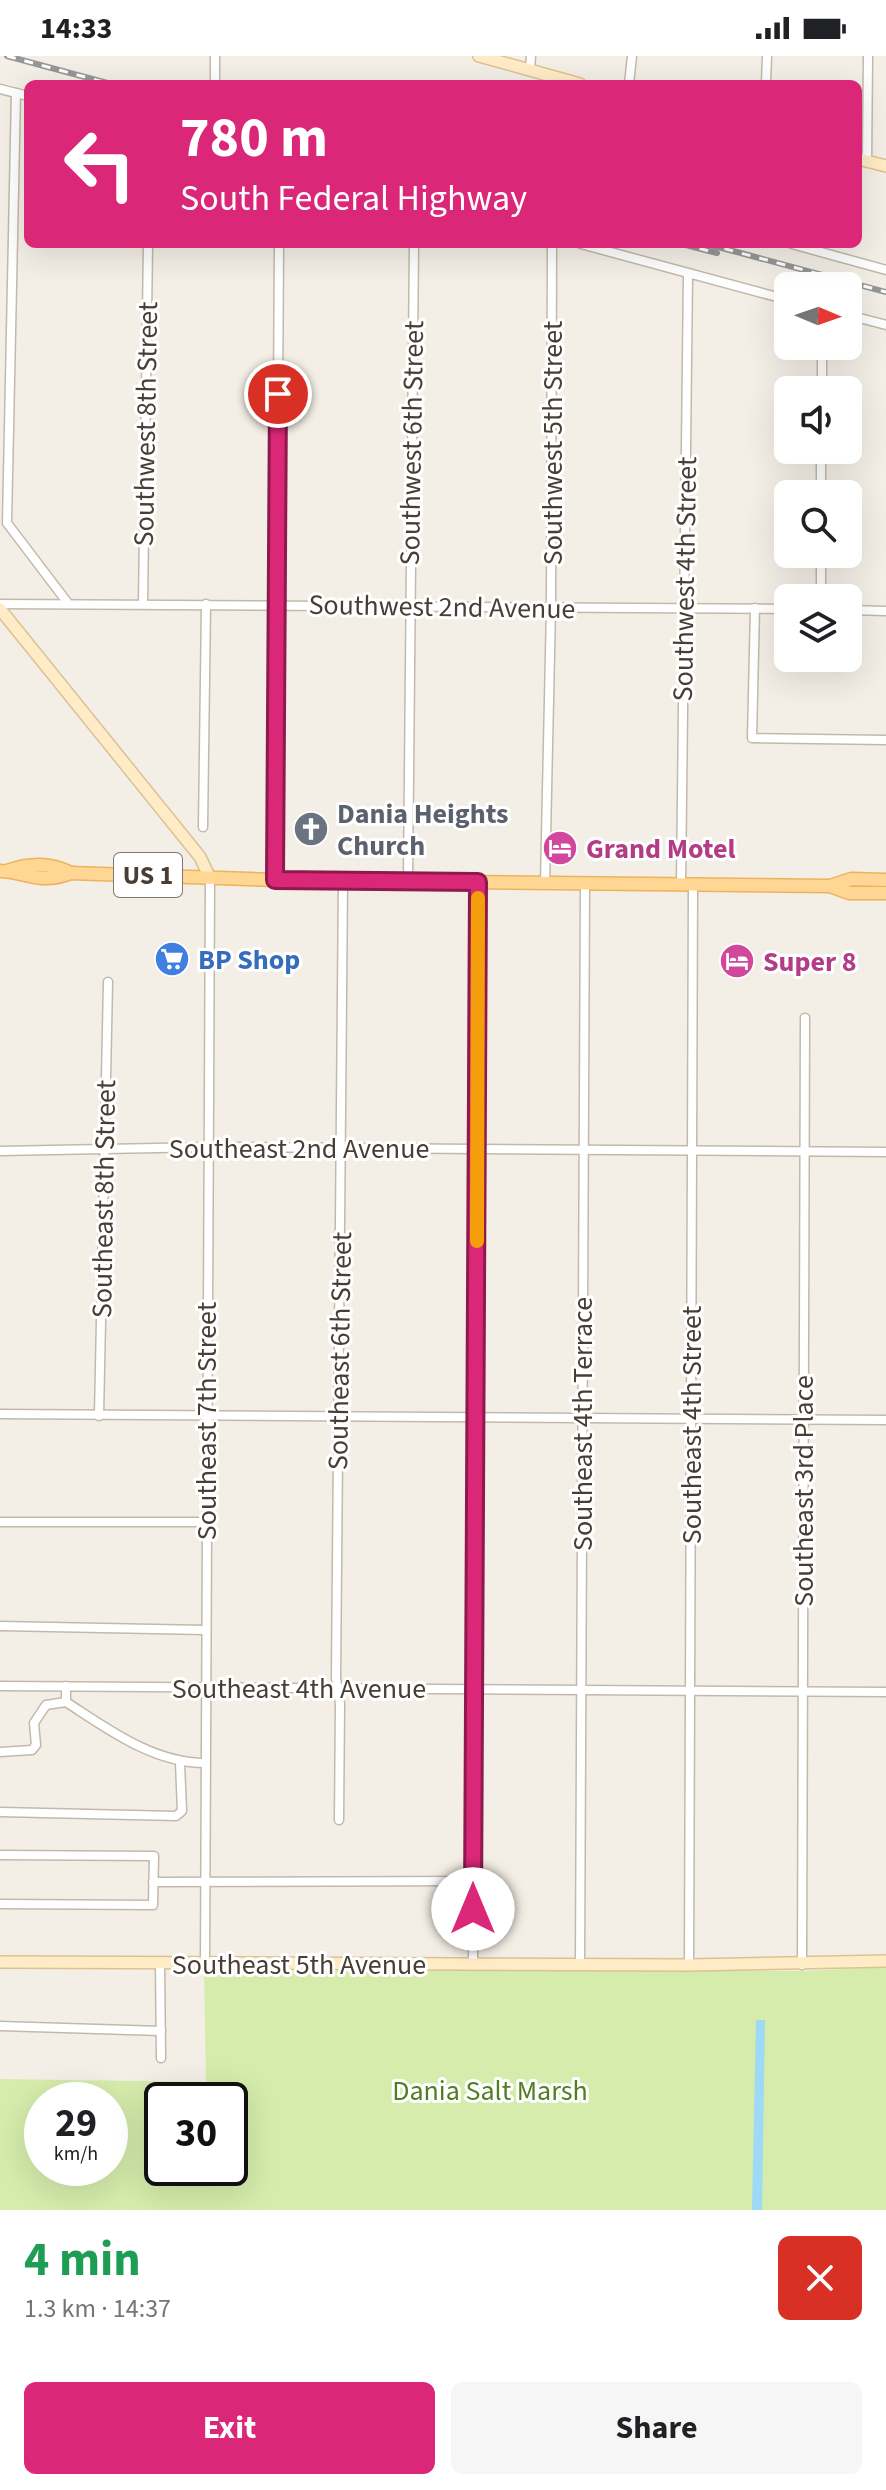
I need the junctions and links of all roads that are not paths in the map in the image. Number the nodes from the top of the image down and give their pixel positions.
1 (215, 56) edge
2 (479, 56) edge
3 (531, 56) edge
4 (632, 56) edge
5 (767, 56) edge
6 (868, 56) edge
7 (530, 70) junction
8 (215, 80) edge
9 (566, 80) edge
10 (629, 80) edge
11 (766, 80) edge
12 (0, 89) edge
13 (16, 93) junction
14 (24, 95) edge
15 (862, 160) edge
16 (886, 166) edge
17 (148, 248) edge
18 (279, 248) edge
19 (414, 248) edge
20 (552, 248) edge
21 (595, 248) edge
22 (806, 248) edge
23 (886, 270) edge
24 (688, 274) junction
25 (774, 296) edge
26 (862, 319) edge
27 (886, 325) edge
28 (67, 602) junction
29 (143, 604) junction
30 (206, 604) junction
31 (277, 604) junction
32 (410, 605) junction
33 (0, 606) edge
34 (551, 608) junction
35 (682, 608) junction
36 (755, 608) junction
37 (774, 609) edge
38 (862, 610) edge
39 (886, 611) edge
40 (886, 740) edge
41 (204, 826) dead end
42 (3, 871) edge
43 (210, 878) junction
44 (275, 880) junction
45 (886, 880) edge
46 (343, 881) junction
47 (408, 881) junction
48 (478, 882) junction
49 (545, 883) junction
50 (585, 883) junction
51 (687, 884) junction
52 (830, 886) junction
53 (886, 893) edge
54 (108, 982) dead end
55 (805, 1018) dead end
56 (209, 1147) junction
57 (341, 1148) junction
58 (104, 1149) junction
59 (477, 1149) junction
60 (583, 1150) junction
61 (0, 1151) edge
62 (692, 1151) junction
63 (806, 1152) junction
64 (886, 1152) edge
65 (0, 1414) edge
66 (99, 1416) junction
67 (206, 1417) junction
68 (340, 1417) junction
69 (476, 1419) junction
70 (582, 1420) junction
71 (802, 1420) junction
72 (886, 1420) edge
73 (690, 1421) junction
74 (0, 1522) edge
75 (205, 1522) junction
76 (0, 1626) edge
77 (205, 1630) junction
78 (0, 1686) edge
79 (66, 1686) junction
80 (205, 1688) junction
81 (338, 1689) junction
82 (473, 1690) junction
83 (690, 1690) junction
84 (580, 1692) junction
85 (803, 1692) junction
86 (886, 1692) edge
87 (66, 1702) junction
88 (0, 1752) edge
89 (0, 1758) edge
90 (180, 1763) junction
91 (205, 1763) junction
92 (0, 1812) edge
93 (339, 1820) dead end
94 (0, 1855) edge
95 (205, 1881) junction
96 (473, 1881) junction
97 (153, 1882) junction
98 (0, 1904) edge
99 (886, 1961) edge
100 (0, 1962) edge
101 (160, 1964) junction
102 (205, 1964) junction
103 (473, 1964) junction
104 (580, 1965) junction
105 (689, 1965) junction
106 (802, 1965) junction
107 (0, 2026) edge
108 (161, 2031) junction
109 (161, 2058) dead end

1 - 8 street
2 - 7 street
3 - 7 street
4 - 10 street
5 - 11 street
6 - 15 street
7 - 9 street
12 - 13 street
13 - 14 street
13 - 28 street
15 - 16 street
17 - 29 street, Southwest 8th Street
18 - 31 street
19 - 32 street, Southwest 6th Street
20 - 34 street, Southwest 5th Street
21 - 24 street
22 - 23 street
24 - 25 street
24 - 35 street, Southwest 4th Street
26 - 27 street
28 - 29 street, Southwest 2nd Avenue
28 - 33 street, Southwest 2nd Avenue
29 - 30 street, Southwest 2nd Avenue
30 - 31 street, Southwest 2nd Avenue
30 - 41 street
31 - 32 street, Southwest 2nd Avenue
31 - 44 street
32 - 34 street, Southwest 2nd Avenue
32 - 47 street, Southwest 6th Street
33 - 43 street
34 - 35 street, Southwest 2nd Avenue
34 - 49 street, Southwest 5th Street
35 - 36 street, Southwest 2nd Avenue
35 - 51 street, Southwest 4th Street
36 - 37 street, Southwest 2nd Avenue
36 - 40 street
38 - 39 street
42 - 43 main road, US 1
43 - 44 main road, US 1
43 - 56 street, Southeast 7th Street
44 - 46 main road, US 1
45 - 52 main road, US 1
46 - 47 main road, US 1
46 - 57 street, Southeast 6th Street
47 - 48 main road, US 1
48 - 49 main road, US 1
48 - 59 street
49 - 50 main road, US 1
50 - 51 main road, US 1
50 - 60 street, Southeast 4th Terrace
51 - 52 main road, US 1
51 - 62 street, Southeast 4th Street
52 - 53 main road, US 1
54 - 58 street, Southeast 8th Street
55 - 63 street, Southeast 3rd Place
56 - 57 street, Southeast 2nd Avenue
56 - 58 street, Southeast 2nd Avenue
56 - 67 street, Southeast 7th Street
57 - 59 street, Southeast 2nd Avenue
57 - 68 street, Southeast 6th Street
58 - 61 street, Southeast 2nd Avenue
58 - 66 street, Southeast 8th Street
59 - 60 street, Southeast 2nd Avenue
59 - 69 street
60 - 62 street, Southeast 2nd Avenue
60 - 70 street, Southeast 4th Terrace
62 - 63 street, Southeast 2nd Avenue
62 - 73 street, Southeast 4th Street
63 - 64 street, Southeast 2nd Avenue
63 - 71 street, Southeast 3rd Place
65 - 66 street
66 - 67 street
67 - 68 street
67 - 75 street, Southeast 7th Street
68 - 69 street
68 - 81 street, Southeast 6th Street
69 - 70 street
69 - 82 street
70 - 73 street
70 - 84 street, Southeast 4th Terrace
71 - 72 street
71 - 73 street
71 - 85 street, Southeast 3rd Place
73 - 83 street, Southeast 4th Street
74 - 75 street
75 - 77 street, Southeast 7th Street
76 - 77 street
77 - 80 street, Southeast 7th Street
78 - 79 street, Southeast 4th Avenue
79 - 80 street, Southeast 4th Avenue
79 - 87 street
80 - 81 street, Southeast 4th Avenue
80 - 91 street, Southeast 7th Street
81 - 82 street, Southeast 4th Avenue
81 - 93 street, Southeast 6th Street
82 - 84 street, Southeast 4th Avenue
82 - 96 street
83 - 84 street, Southeast 4th Avenue
83 - 85 street, Southeast 4th Avenue
83 - 105 street, Southeast 4th Street
84 - 104 street, Southeast 4th Terrace
85 - 86 street, Southeast 4th Avenue
85 - 106 street, Southeast 3rd Place
87 - 88 street
87 - 90 street
88 - 89 street
90 - 91 street
90 - 92 street
91 - 95 street, Southeast 7th Street
94 - 97 street
95 - 96 street
95 - 97 street
95 - 102 street, Southeast 7th Street
96 - 103 street
97 - 98 street
99 - 106 street, Southeast 5th Avenue
100 - 101 street, Southeast 5th Avenue
101 - 102 street, Southeast 5th Avenue
101 - 108 street
102 - 103 street, Southeast 5th Avenue
103 - 104 street, Southeast 5th Avenue
104 - 105 street, Southeast 5th Avenue
105 - 106 street, Southeast 5th Avenue
107 - 108 street
108 - 109 street

